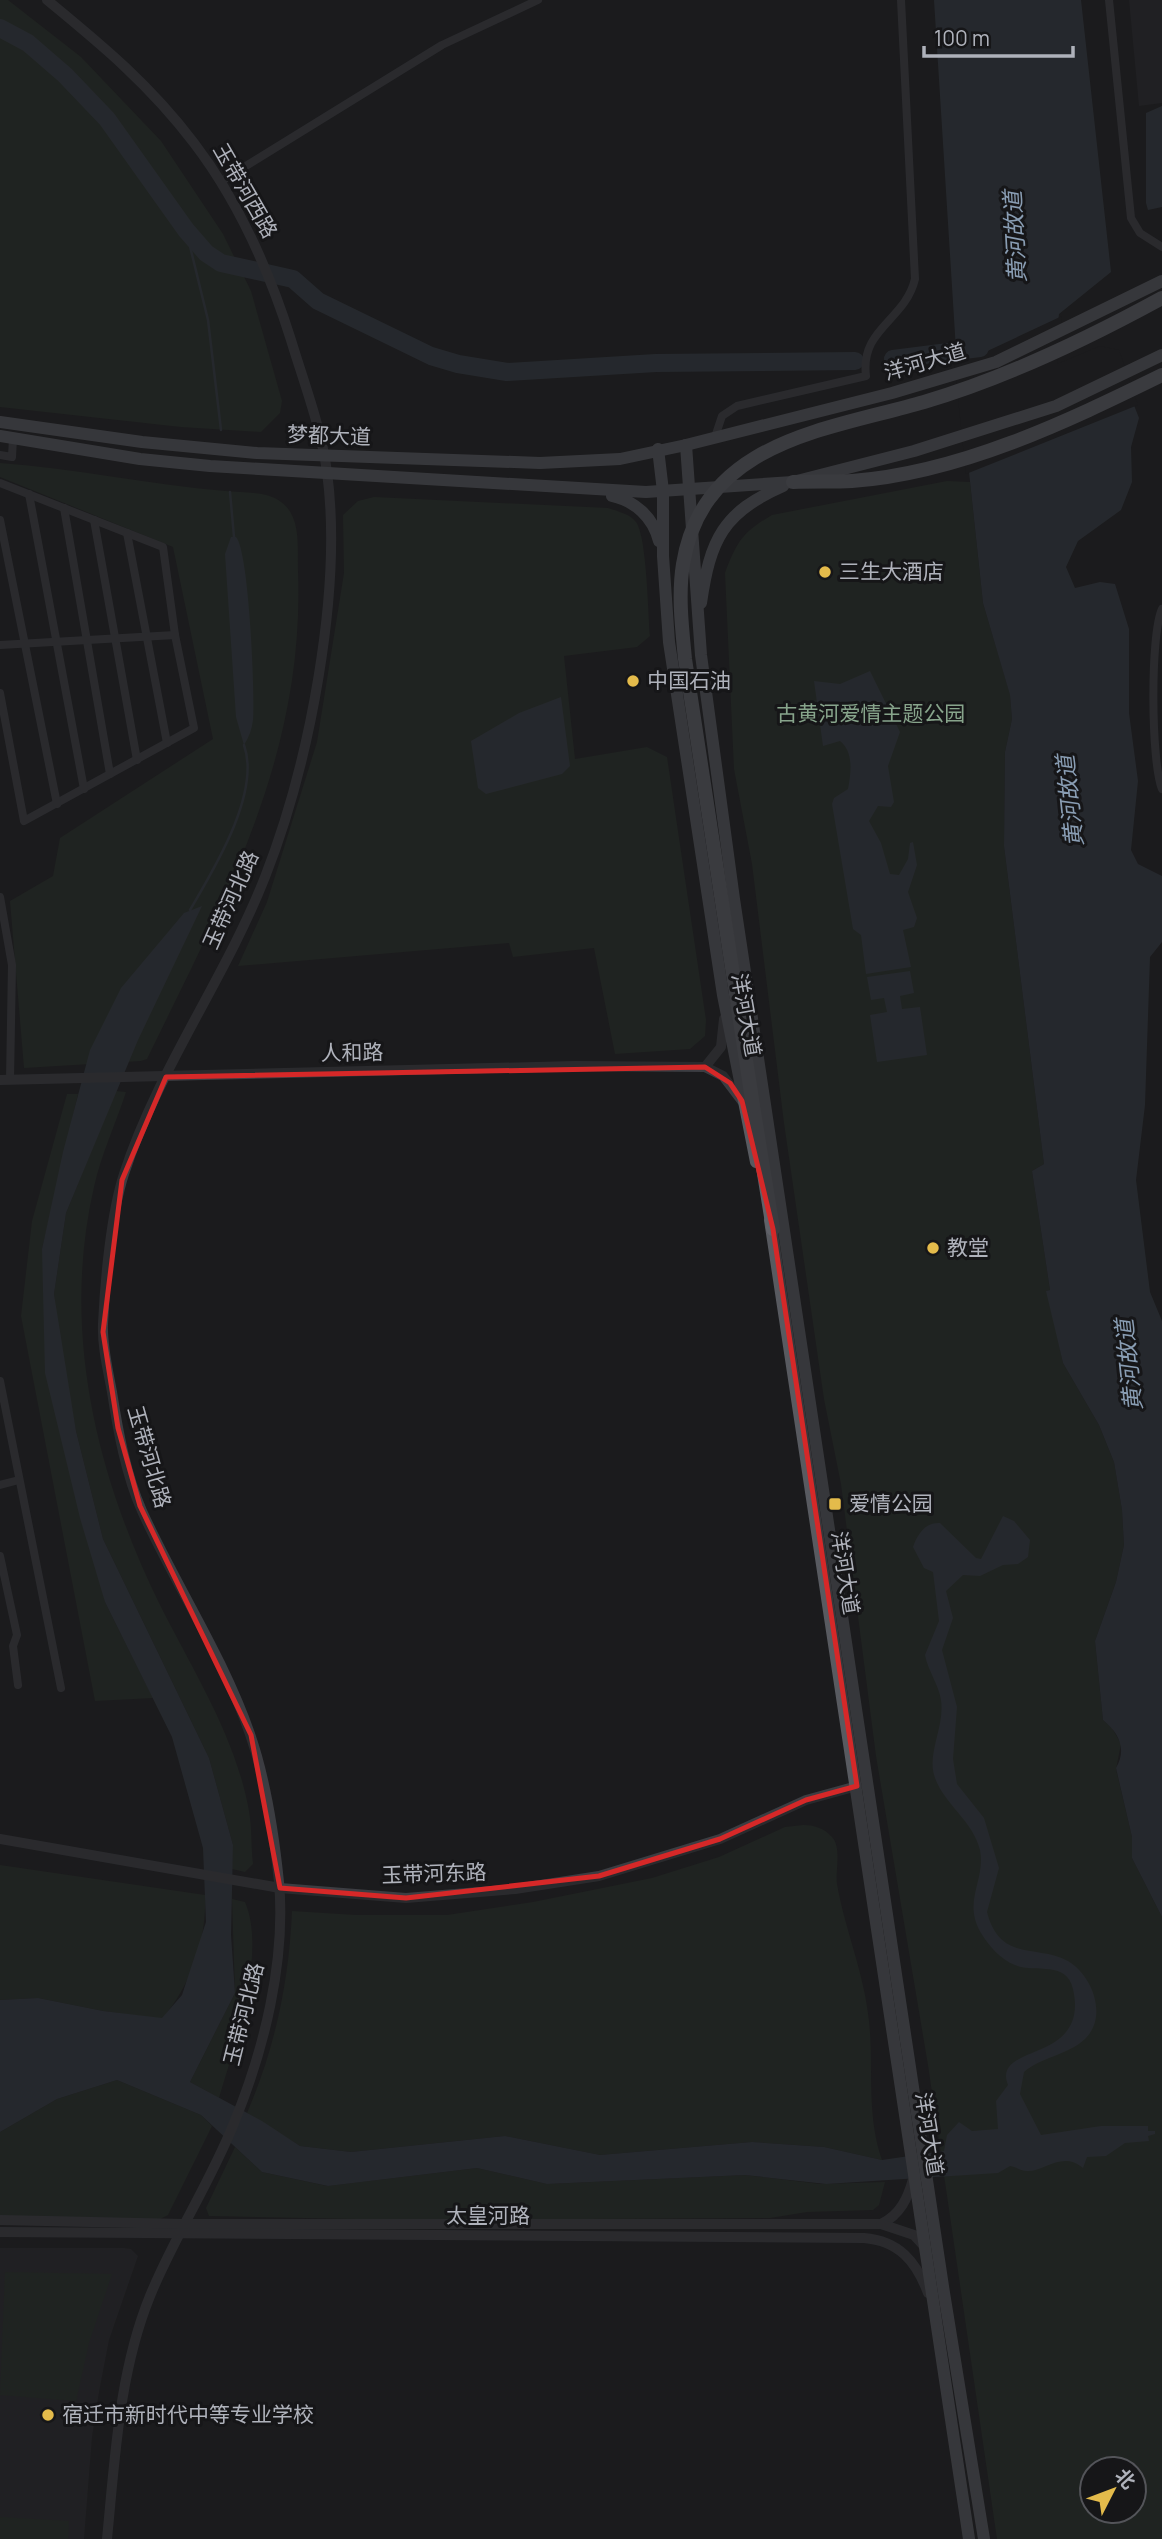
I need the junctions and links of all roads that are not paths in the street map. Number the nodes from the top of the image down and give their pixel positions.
1 (47, 0) edge
2 (538, 0) edge
3 (901, 0) edge
4 (1109, 0) edge
5 (219, 181) junction
6 (1162, 247) edge
7 (1159, 289) edge
8 (1162, 355) edge
9 (1162, 375) edge
10 (0, 422) edge
11 (6, 437) edge
12 (715, 438) junction
13 (686, 446) junction
14 (658, 449) junction
15 (0, 455) edge
16 (323, 455) junction
17 (327, 474) junction
18 (793, 482) junction
19 (0, 483) edge
20 (581, 488) junction
21 (687, 489) junction
22 (663, 491) junction
23 (29, 494) junction
24 (64, 508) junction
25 (0, 520) edge
26 (94, 520) junction
27 (127, 533) junction
28 (663, 556) junction
29 (1162, 609) edge
30 (698, 624) junction
31 (175, 635) junction
32 (146, 636) junction
33 (116, 638) junction
34 (85, 640) junction
35 (58, 642) junction
36 (24, 644) junction
37 (0, 645) edge
38 (0, 694) edge
39 (167, 743) junction
40 (137, 760) junction
41 (110, 774) junction
42 (84, 789) junction
43 (1162, 789) edge
44 (57, 804) junction
45 (0, 897) edge
46 (724, 1004) junction
47 (705, 1067) junction
48 (166, 1077) junction
49 (5, 1080) edge
50 (748, 1103) junction
51 (773, 1229) joint
52 (0, 1381) edge
53 (19, 1480) junction
54 (0, 1485) edge
55 (0, 1556) edge
56 (18, 1685) dead end
57 (61, 1688) dead end
58 (857, 1786) junction
59 (0, 1839) edge
60 (280, 1888) junction
61 (915, 2172) junction
62 (0, 2220) edge
63 (183, 2224) junction
64 (881, 2224) junction
65 (0, 2232) edge
66 (179, 2234) junction
67 (924, 2234) junction
68 (864, 2238) junction
69 (926, 2248) junction
70 (940, 2267) junction
71 (935, 2311) junction
72 (107, 2539) edge
73 (969, 2539) edge
74 (984, 2539) edge

1 - 5 street, 玉带河西路
2 - 5 street
3 - 12 street
4 - 6 street
5 - 16 street, 玉带河西路
7 - 12 main road, 洋河大道
7 - 50 highway, bridge
8 - 18 main road
9 - 18 highway
10 - 16 main road, 梦都大道
11 - 15 street
11 - 17 main road, 梦都大道
12 - 13 main road, 洋河大道
13 - 14 main road, 洋河大道
13 - 21 main road, 洋河大道
14 - 16 main road, 梦都大道
14 - 22 main road, 洋河大道
16 - 17 street, 玉带河北路
17 - 20 main road, 梦都大道
17 - 48 street, 玉带河北路
18 - 21 main road
18 - 30 main road
19 - 23 street
20 - 22 main road, 梦都大道
20 - 28 main road
21 - 22 main road
21 - 30 main road, 洋河大道
22 - 28 main road, 洋河大道
23 - 24 street
23 - 35 street
24 - 26 street
24 - 34 street
25 - 36 street
26 - 27 street
26 - 33 street
27 - 31 street
27 - 32 street
28 - 46 main road, 洋河大道
29 - 43 street
30 - 67 main road, 洋河大道
31 - 32 street
31 - 39 street
32 - 33 street
32 - 39 street
33 - 34 street
33 - 40 street
34 - 35 street
34 - 41 street
35 - 36 street
35 - 42 street
36 - 37 street
36 - 44 street
38 - 44 street
39 - 40 street
40 - 41 street
41 - 42 street
42 - 44 street
45 - 49 street
46 - 47 street
46 - 50 main road, 洋河大道
47 - 48 street, 人和路
47 - 50 street
48 - 49 street, 人和路
48 - 60 street, 玉带河北路
50 - 51 highway
51 - 58 main road, 洋河大道
52 - 53 street
53 - 54 street
53 - 57 street
55 - 56 street
58 - 60 street, 玉带河东路
58 - 61 main road, 洋河大道
59 - 60 street, 玉带河东路
60 - 63 street, 玉带河北路
61 - 64 street
61 - 67 main road, 洋河大道
62 - 63 street, 太皇河路
63 - 64 street, 太皇河路
63 - 66 street, 玉带河北路
64 - 67 street, 太皇河路
65 - 66 street, 太皇河路
66 - 68 street, 太皇河路
66 - 72 street, 玉带河北路
67 - 68 street
67 - 69 main road, 洋河大道
67 - 70 main road, 洋河大道
68 - 71 street, 太皇河路
69 - 70 street
69 - 71 main road, 洋河大道
70 - 74 main road, 洋河大道
71 - 73 main road, 洋河大道

